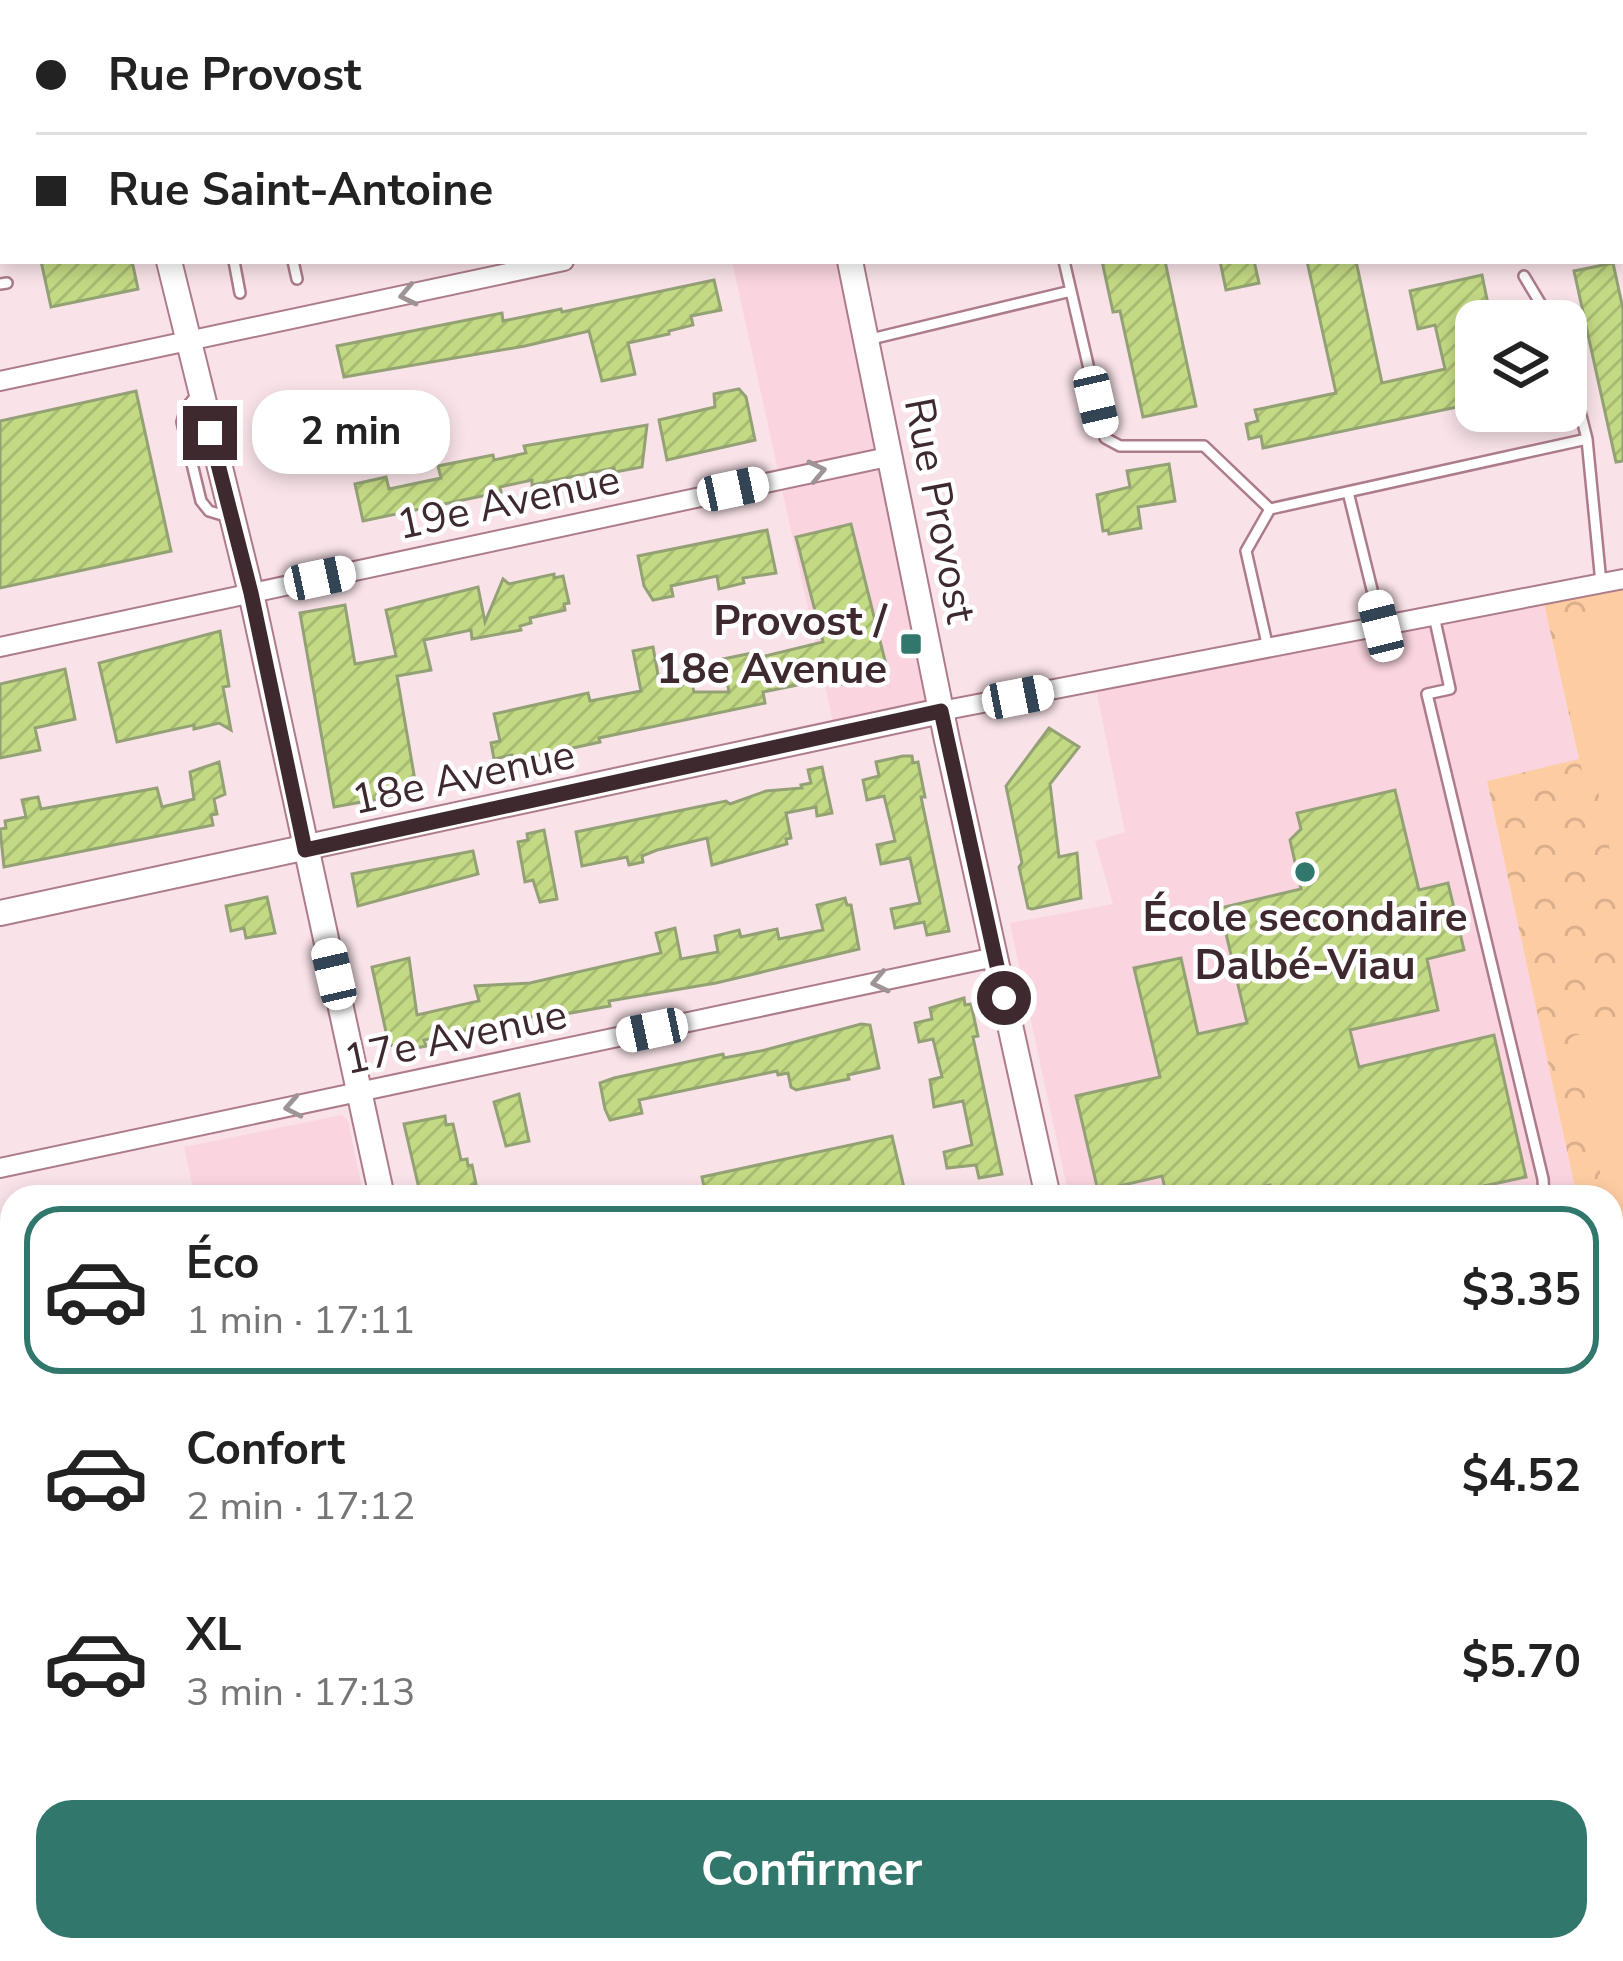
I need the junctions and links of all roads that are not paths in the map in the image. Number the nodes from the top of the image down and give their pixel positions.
1 (170, 264) edge
2 (235, 264) edge
3 (294, 264) edge
4 (550, 264) edge
5 (851, 264) edge
6 (1065, 264) edge
7 (1524, 276) dead end
8 (297, 280) dead end
9 (1071, 291) junction
10 (240, 293) dead end
11 (1539, 300) edge
12 (867, 340) junction
13 (187, 342) junction
14 (0, 381) edge
15 (1585, 432) edge
16 (1587, 440) junction
17 (892, 456) junction
18 (1348, 492) junction
19 (1270, 509) junction
20 (1623, 579) edge
21 (1601, 584) junction
22 (251, 593) junction
23 (1434, 616) junction
24 (1381, 626) junction
25 (0, 647) edge
26 (1268, 648) junction
27 (941, 711) junction
28 (305, 850) junction
29 (0, 913) edge
30 (994, 957) junction
31 (361, 1093) junction
32 (0, 1168) edge
33 (380, 1185) edge
34 (1045, 1185) edge
35 (1543, 1185) edge

1 - 13 street
2 - 10 lane
3 - 8 lane
4 -> 13 street
5 - 12 street, Rue Provost
6 - 9 lane
7 - 11 lane
9 - 12 lane
9 - 19 lane
12 - 17 street, Rue Provost
13 - 14 street
13 - 22 street
15 - 16 lane
16 - 18 lane
16 - 21 lane
22 -> 17 street, 19e Avenue
17 - 27 street, Rue Provost
18 - 19 lane
18 - 24 lane
19 - 26 lane
20 - 21 street
21 - 23 street
22 - 25 street, 19e Avenue
22 - 28 street
23 - 24 street
23 - 35 lane
24 - 26 street
26 - 27 street
27 - 28 street, 18e Avenue
27 - 30 street, Rue Provost
28 - 29 street, 18e Avenue
28 - 31 street
30 -> 31 street, 17e Avenue
30 - 34 street, Rue Provost
31 -> 32 street, 17e Avenue
31 - 33 street

